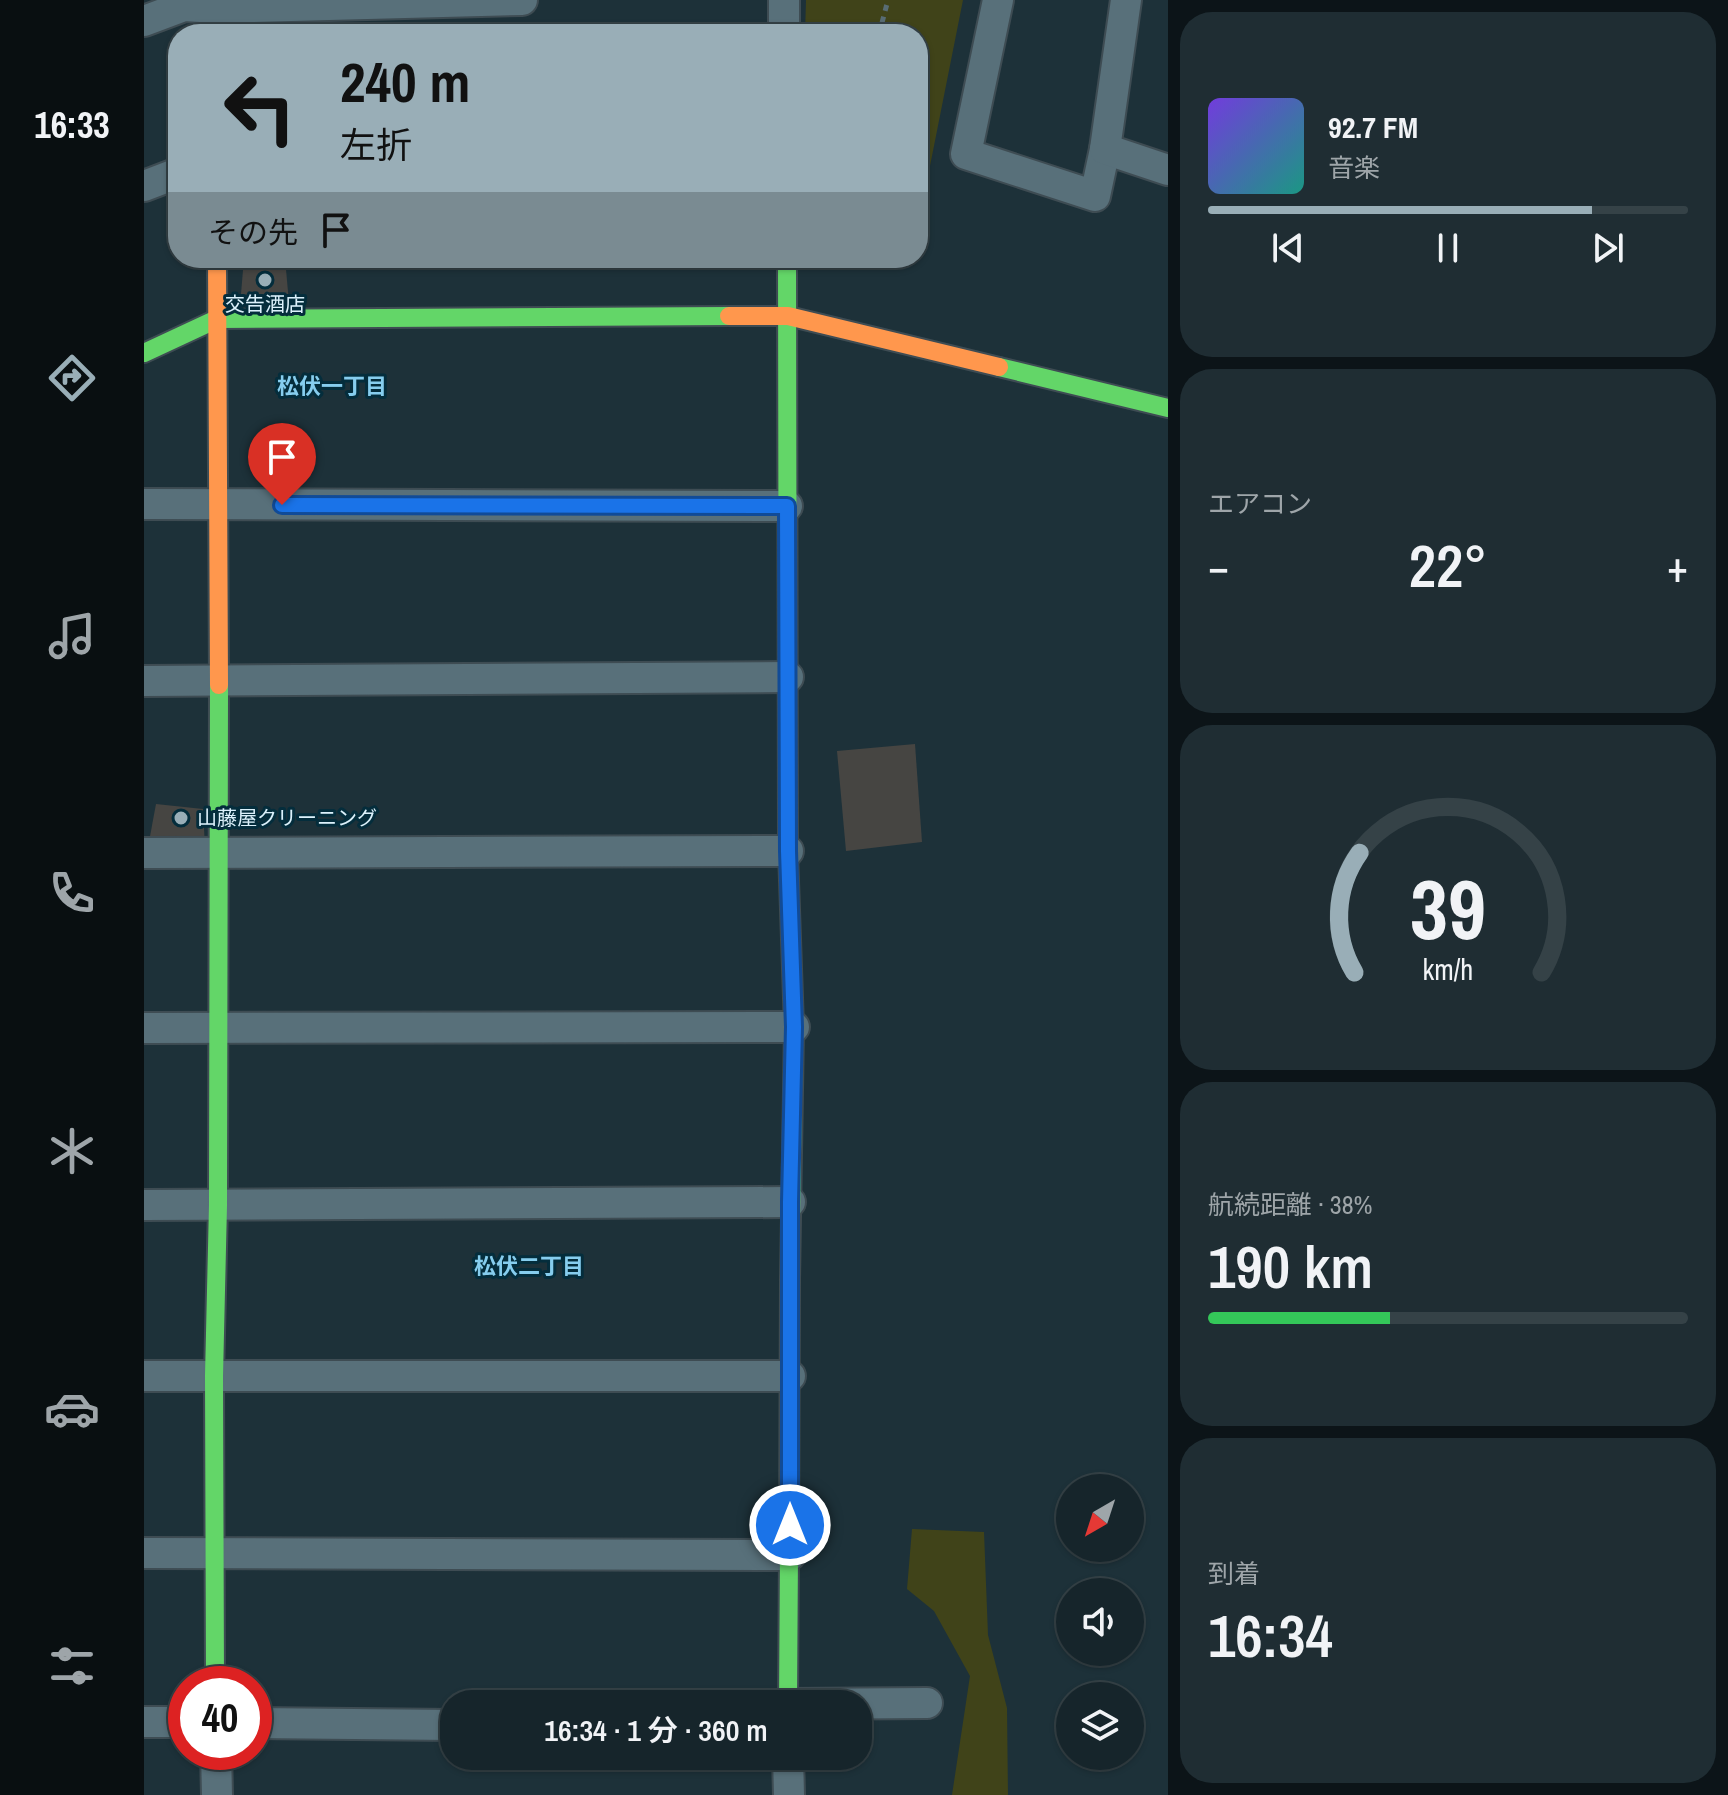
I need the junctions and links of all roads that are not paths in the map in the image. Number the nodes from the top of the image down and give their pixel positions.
1 (522, 0) edge
2 (784, 0) edge
3 (998, 0) edge
4 (1126, 0) edge
5 (217, 14) edge
6 (144, 21) edge
7 (784, 24) edge
8 (1105, 149) junction
9 (1168, 170) edge
10 (168, 177) edge
11 (144, 186) edge
12 (217, 268) edge
13 (787, 268) edge
14 (788, 316) junction
15 (217, 319) junction
16 (144, 353) edge
17 (1168, 408) edge
18 (144, 504) edge
19 (219, 505) junction
20 (787, 506) junction
21 (788, 677) junction
22 (220, 680) junction
23 (144, 681) edge
24 (788, 851) junction
25 (144, 853) edge
26 (220, 854) junction
27 (794, 1027) junction
28 (144, 1028) edge
29 (220, 1028) junction
30 (790, 1202) junction
31 (144, 1205) edge
32 (218, 1205) junction
33 (144, 1376) edge
34 (214, 1376) junction
35 (790, 1376) junction
36 (144, 1553) edge
37 (214, 1553) junction
38 (790, 1555) junction
39 (215, 1666) edge
40 (788, 1690) edge
41 (872, 1703) edge
42 (927, 1703) dead end
43 (144, 1722) edge
44 (168, 1722) edge
45 (272, 1723) edge
46 (440, 1725) edge
47 (216, 1770) edge
48 (788, 1770) edge
49 (217, 1795) edge
50 (789, 1795) edge

1 - 5 street
2 - 7 street
3 - 8 street
4 - 8 street
5 - 6 street
8 - 9 street
10 - 11 street
12 - 15 street
13 - 14 street
14 - 15 street
14 - 17 street
14 - 20 street
15 - 16 street
15 - 19 street
18 - 19 street
19 - 20 street
19 - 22 street
20 - 21 street
21 - 22 street
21 - 24 street
22 - 23 street
22 - 26 street
24 - 26 street
24 - 27 street
25 - 26 street
26 - 29 street
27 - 29 street
27 - 30 street
28 - 29 street
29 - 32 street
30 - 32 street
30 - 35 street
31 - 32 street
32 - 34 street
33 - 34 street
34 - 35 street
34 - 37 street
35 - 38 street
36 - 37 street
37 - 38 street
37 - 39 street
38 - 40 street
41 - 42 street
43 - 44 street
45 - 46 street
47 - 49 street
48 - 50 street

